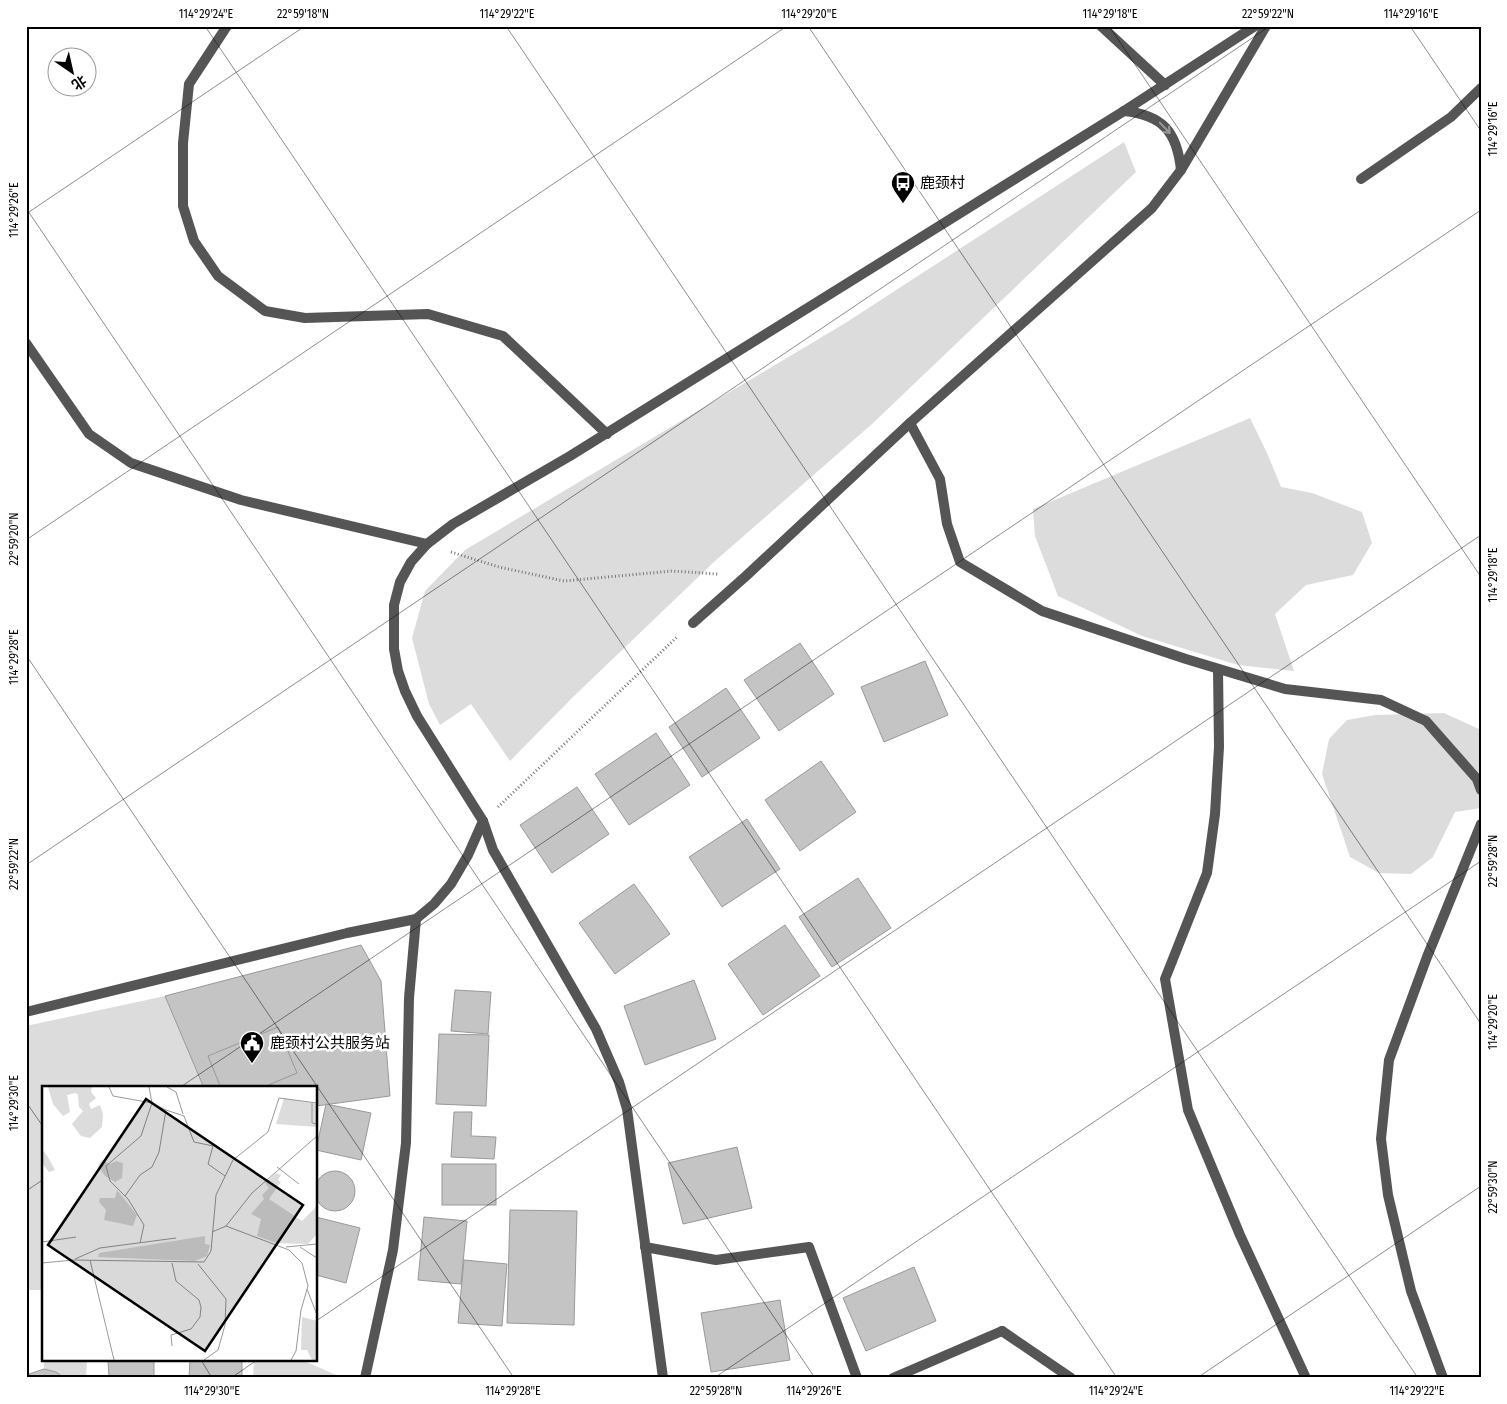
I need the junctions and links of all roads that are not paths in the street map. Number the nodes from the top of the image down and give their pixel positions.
1 (227, 26) edge
2 (1101, 26) edge
3 (1255, 26) edge
4 (1266, 26) edge
5 (1165, 85) junction
6 (1481, 88) edge
7 (1124, 111) junction
8 (1181, 170) junction
9 (1361, 179) dead end
10 (26, 343) edge
11 (910, 423) junction
12 (607, 434) junction
13 (427, 544) junction
14 (693, 623) road end
15 (1218, 669) junction
16 (1481, 790) edge
17 (482, 821) junction
18 (1481, 824) edge
19 (416, 919) junction
20 (26, 1012) edge
21 (645, 1247) junction
22 (365, 1378) edge
23 (663, 1378) edge
24 (857, 1378) edge
25 (893, 1378) edge
26 (1071, 1378) edge
27 (1306, 1378) edge
28 (1444, 1378) edge

1 - 12 street
2 - 5 street
3 - 5 street
4 - 8 street
5 - 7 street
6 - 9 street
7 -> 8 street
7 - 12 street
8 - 11 street
10 - 13 street
11 - 14 street
11 - 15 street
12 - 13 street
13 - 17 street
15 - 16 street
15 - 27 street
17 - 19 street
17 - 21 street
18 - 28 street
19 - 20 street
19 - 22 street
21 - 23 street
21 - 24 street
25 - 26 street

